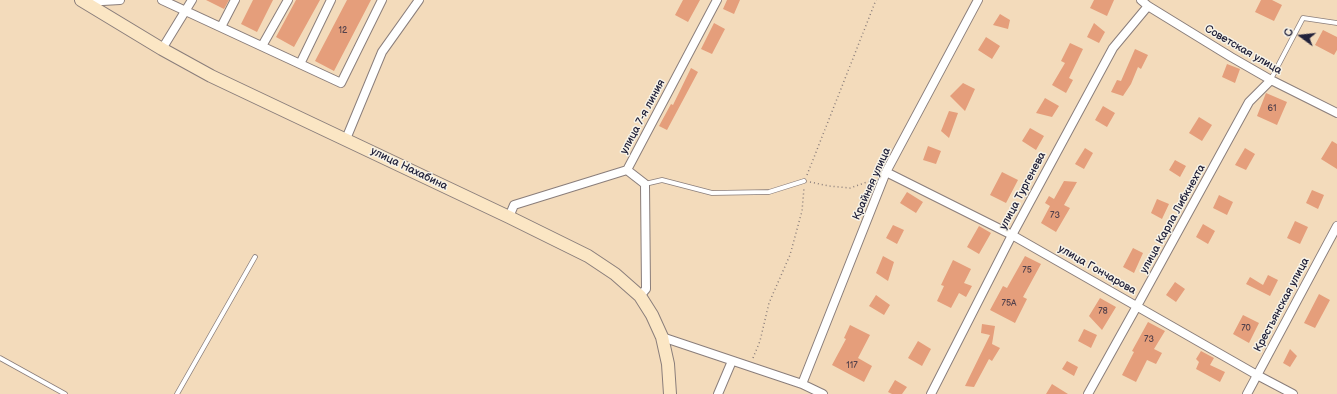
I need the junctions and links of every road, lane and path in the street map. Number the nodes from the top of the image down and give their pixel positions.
1 (120, 0) edge
2 (162, 0) edge
3 (192, 0) edge
4 (235, 0) edge
5 (288, 0) edge
6 (331, 0) edge
7 (382, 0) edge
8 (419, 0) edge
9 (717, 0) edge
10 (876, 0) edge
11 (978, 0) edge
12 (1141, 0) edge
13 (82, 1) edge
14 (1148, 6) junction
15 (186, 11) junction
16 (1337, 23) edge
17 (221, 27) junction
18 (262, 46) junction
19 (162, 49) junction
20 (300, 64) junction
21 (1271, 80) junction
22 (1337, 113) edge
23 (346, 139) junction
24 (628, 170) junction
25 (886, 172) junction
26 (804, 181) junction
27 (646, 184) junction
28 (509, 217) junction
29 (1337, 226) edge
30 (1012, 234) junction
31 (255, 257) dead end
32 (640, 296) junction
33 (1137, 306) junction
34 (662, 337) junction
35 (0, 358) edge
36 (732, 361) junction
37 (750, 366) junction
38 (1257, 375) junction
39 (802, 384) junction
40 (65, 394) edge
41 (177, 394) edge
42 (670, 394) edge
43 (718, 394) edge
44 (823, 394) edge
45 (931, 394) edge
46 (1088, 394) edge
47 (1247, 394) edge
48 (1293, 394) edge

1 - 13 street
2 - 15 street
3 - 15 street
4 - 17 street
5 - 18 street
6 - 20 street
7 - 20 street
8 - 23 street
9 - 24 street, улица 7-я линия
10 - 26 path
11 - 25 street, Крайняя улица
12 - 14 street, Советская улица
13 - 19 main road, улица Нахабина
14 - 21 street, Советская улица
14 - 30 street, улица Тургенева
15 - 17 street
15 - 19 street
16 - 21 lane
17 - 18 street
18 - 20 street
19 - 23 main road, улица Нахабина
21 - 22 street, Советская улица
21 - 33 street, улица Карла Либкнехта
23 - 28 main road, улица Нахабина
24 - 27 street
24 - 28 street, улица 7-я линия
25 - 26 path
25 - 30 street, улица Гончарова
25 - 39 street, Крайняя улица
26 - 27 lane
26 - 37 path
27 - 32 street
28 - 32 main road, улица Нахабина
29 - 38 street, Крестьянская улица
30 - 33 street, улица Гончарова
30 - 45 street, улица Тургенева
31 - 41 lane
32 - 34 main road, улица Нахабина
33 - 38 street, улица Гончарова
33 - 46 street, улица Карла Либкнехта
34 - 36 street
34 - 42 main road, улица Нахабина
35 - 40 lane
36 - 37 street
36 - 43 street
37 - 39 street
38 - 47 street, Крестьянская улица
38 - 48 street, улица Гончарова
39 - 44 street

